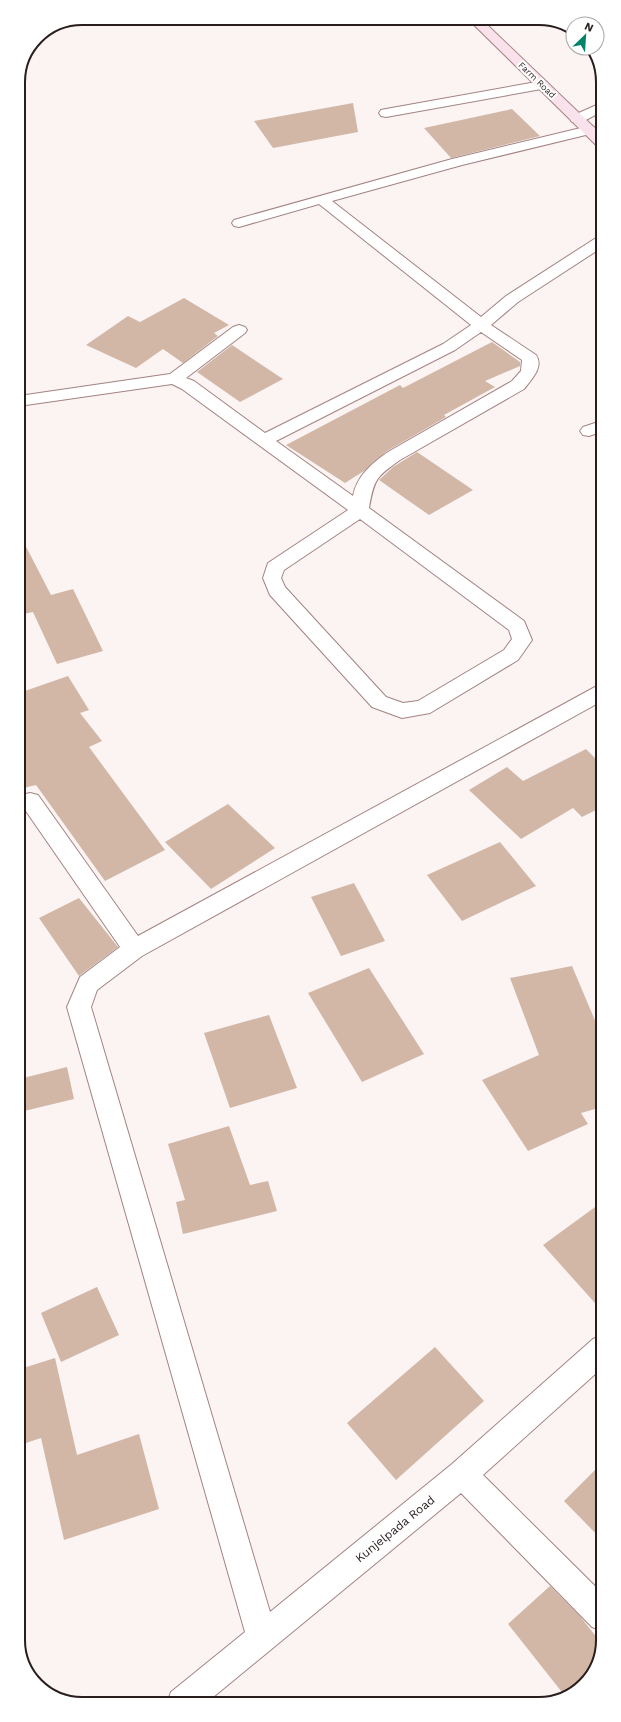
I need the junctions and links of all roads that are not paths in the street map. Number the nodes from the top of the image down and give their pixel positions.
1 (481, 25) edge
2 (542, 85) junction
3 (596, 110) edge
4 (386, 113) dead end
5 (577, 119) junction
6 (589, 130) junction
7 (596, 137) edge
8 (321, 199) junction
9 (239, 223) dead end
10 (596, 245) edge
11 (481, 325) junction
12 (239, 330) dead end
13 (174, 379) junction
14 (25, 400) edge
15 (264, 440) junction
16 (360, 510) junction
17 (596, 695) edge
18 (30, 801) dead end
19 (134, 949) junction
20 (596, 1354) edge
21 (462, 1474) junction
22 (596, 1609) edge
23 (262, 1638) junction
24 (189, 1697) edge

1 - 2 main road, Farm Road
2 - 4 street
2 - 5 main road, Farm Road
3 - 5 street
5 - 6 main road, Farm Road
6 - 7 main road, Farm Road
6 - 8 street
8 - 9 street
8 - 11 street
10 - 11 street
11 - 15 street
11 - 16 street
12 - 13 street
13 - 14 street
13 - 15 street
15 - 16 street
16 - 16 street
17 - 19 street
18 - 19 street
19 - 23 street
20 - 21 street, Kunjelpada Road
21 - 22 street
21 - 23 street, Kunjelpada Road
23 - 24 street, Kunjelpada Road

